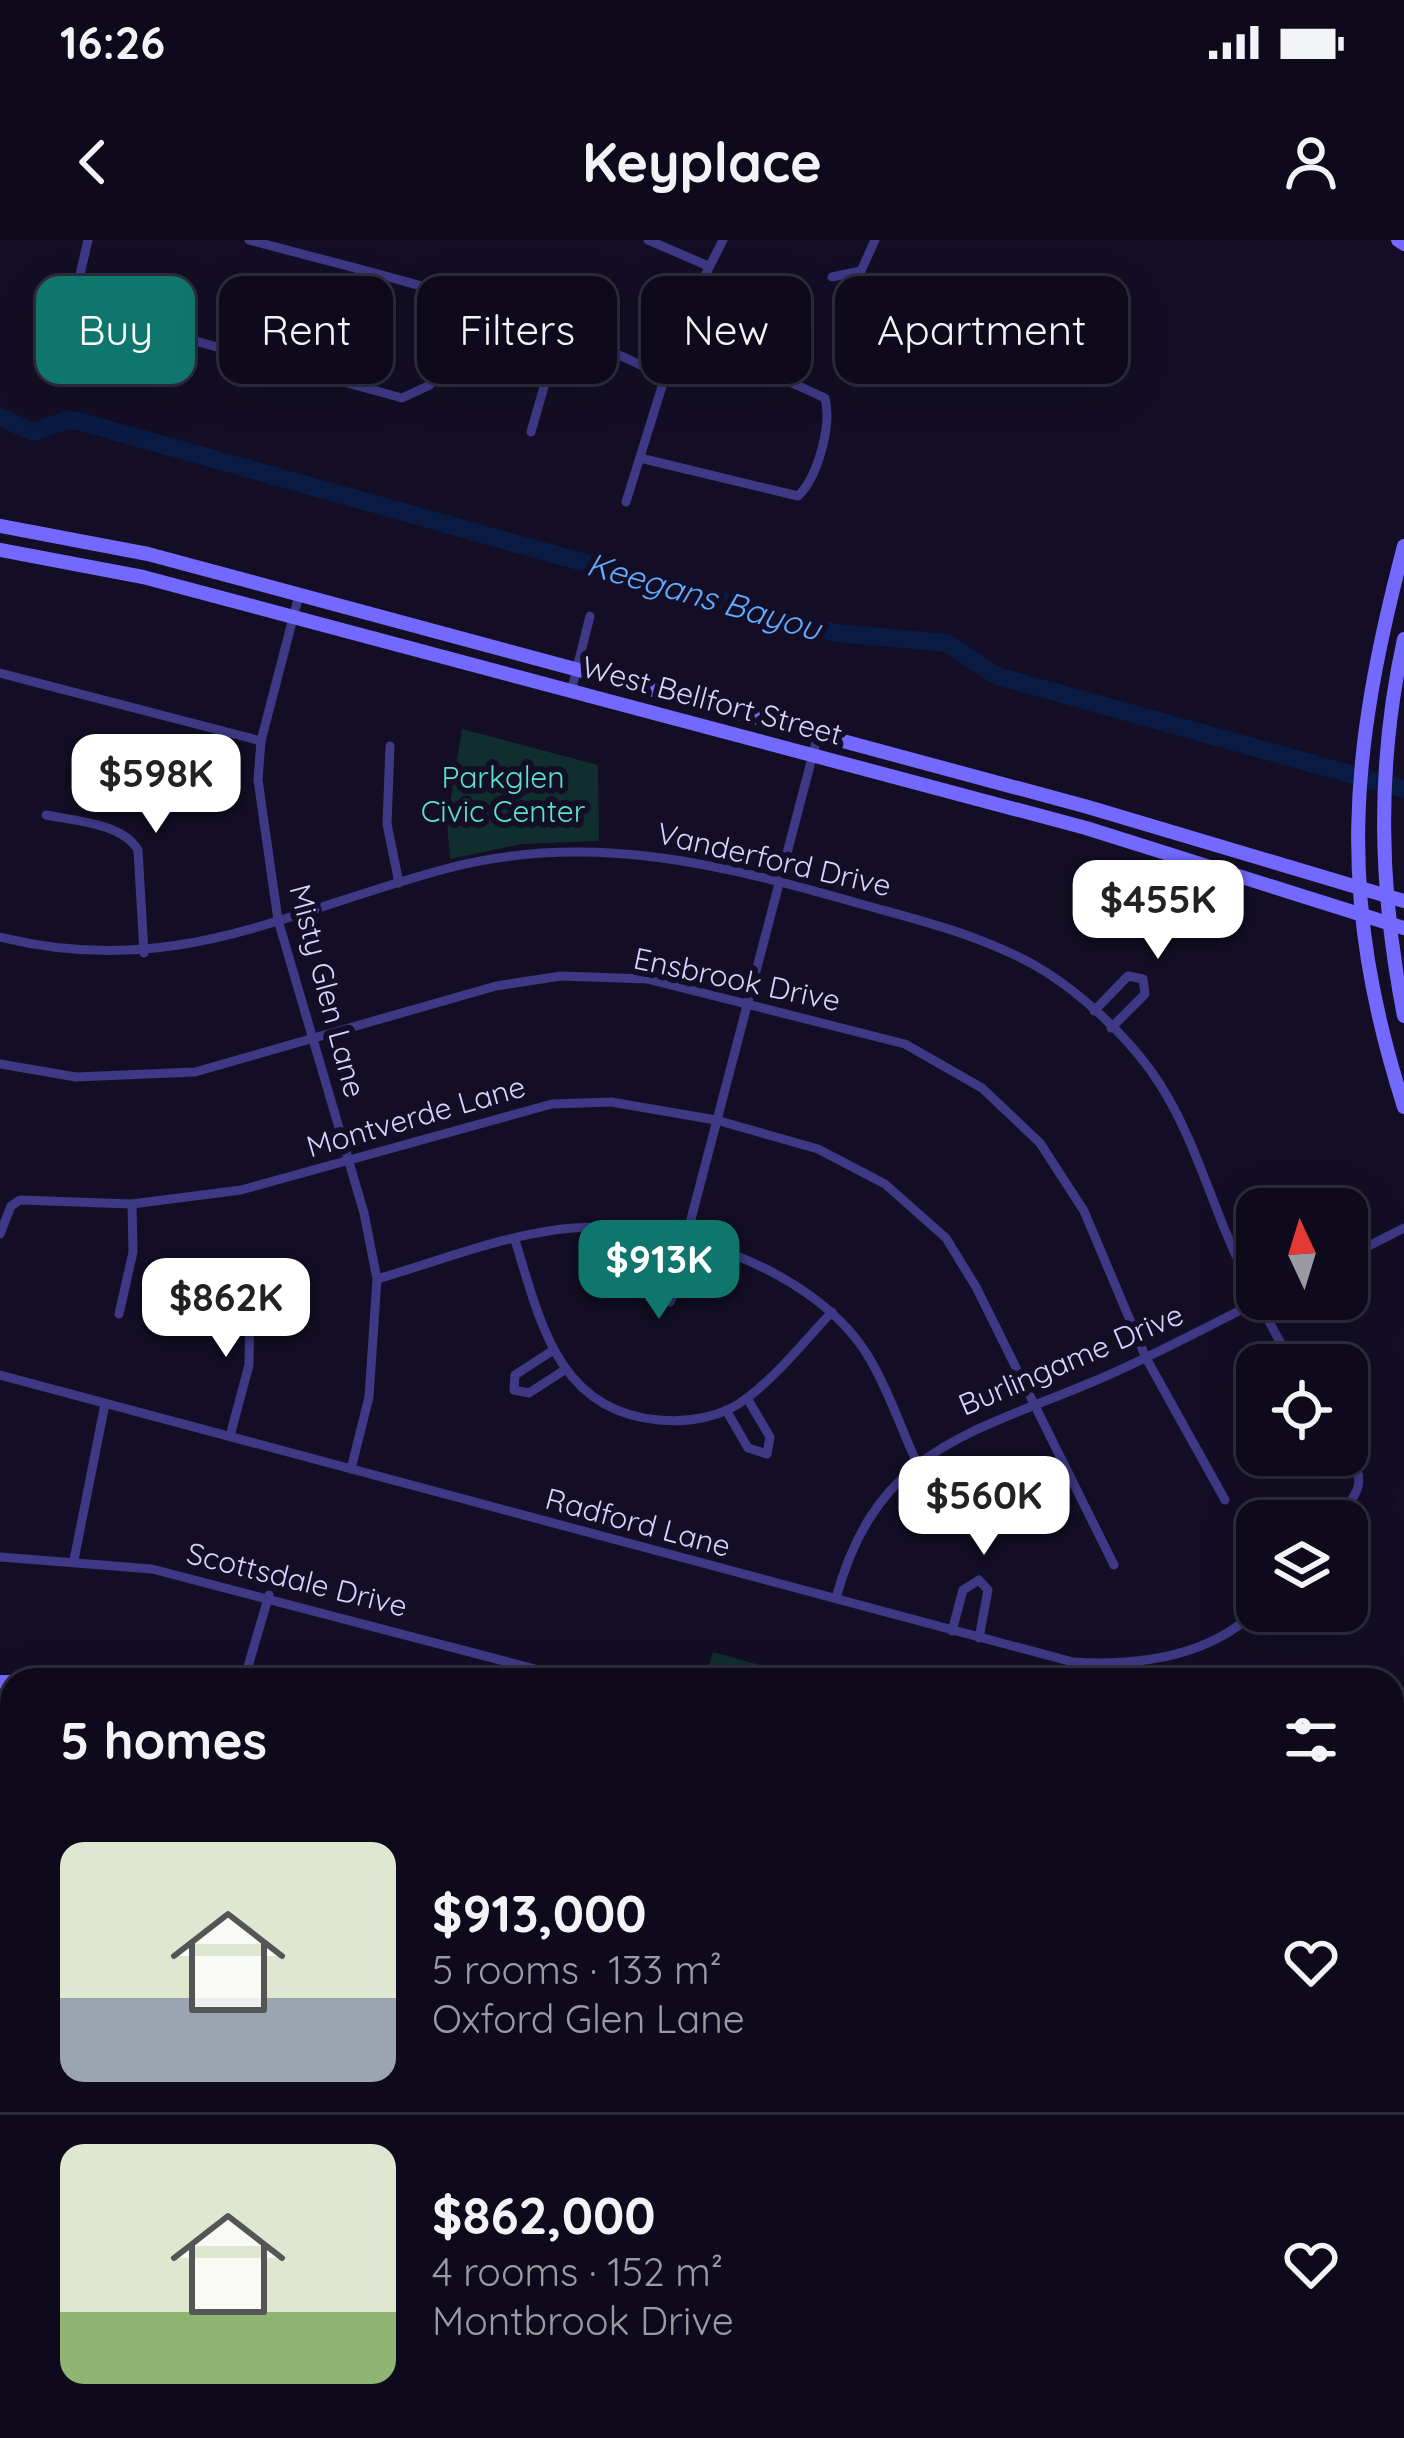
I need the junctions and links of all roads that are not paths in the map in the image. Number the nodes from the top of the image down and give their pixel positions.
1 (88, 240) edge
2 (250, 240) edge
3 (648, 240) edge
4 (723, 240) edge
5 (875, 240) edge
6 (706, 265) junction
7 (702, 276) edge
8 (832, 278) dead end
9 (417, 285) edge
10 (430, 384) edge
11 (545, 384) edge
12 (663, 384) edge
13 (794, 384) edge
14 (531, 432) dead end
15 (640, 458) junction
16 (626, 502) dead end
17 (0, 526) edge
18 (32, 530) junction
19 (1404, 546) edge
20 (0, 550) edge
21 (29, 554) junction
22 (299, 595) junction
23 (293, 616) junction
24 (590, 616) dead end
25 (1381, 632) junction
26 (1404, 638) edge
27 (576, 670) junction
28 (0, 673) edge
29 (571, 692) junction
30 (818, 735) junction
31 (261, 742) junction
32 (390, 746) dead end
33 (814, 755) junction
34 (1010, 786) junction
35 (1005, 807) junction
36 (46, 815) dead end
37 (1226, 849) junction
38 (1221, 870) junction
39 (779, 880) junction
40 (399, 883) junction
41 (1359, 889) junction
42 (1385, 896) junction
43 (1404, 901) edge
44 (1360, 916) junction
45 (278, 920) junction
46 (1396, 926) edge
47 (0, 938) edge
48 (144, 953) junction
49 (749, 1000) junction
50 (1094, 1011) junction
51 (1404, 1016) edge
52 (1111, 1028) junction
53 (314, 1039) junction
54 (0, 1064) edge
55 (1403, 1100) edge
56 (716, 1120) junction
57 (349, 1160) junction
58 (132, 1204) junction
59 (1404, 1228) edge
60 (0, 1234) edge
61 (667, 1238) junction
62 (515, 1240) junction
63 (691, 1244) junction
64 (1236, 1246) edge
65 (1368, 1246) edge
66 (377, 1280) junction
67 (250, 1287) dead end
68 (832, 1312) junction
69 (1236, 1312) edge
70 (119, 1314) dead end
71 (552, 1351) junction
72 (1146, 1358) junction
73 (563, 1371) junction
74 (0, 1375) edge
75 (747, 1399) junction
76 (105, 1404) junction
77 (1031, 1406) junction
78 (726, 1410) junction
79 (230, 1436) junction
80 (916, 1461) junction
81 (351, 1469) junction
82 (1225, 1500) dead end
83 (0, 1557) edge
84 (74, 1560) junction
85 (1114, 1565) dead end
86 (269, 1595) junction
87 (836, 1598) junction
88 (1236, 1626) edge
89 (952, 1631) junction
90 (979, 1638) junction
91 (248, 1668) edge
92 (534, 1668) edge

1 - 10 street
2 - 9 street
3 - 6 street
4 - 6 street
5 - 8 street
6 - 7 street
11 - 14 street
12 - 15 street
13 - 15 street
15 - 16 street
17 - 18 main road, West Bellfort Street
18 - 21 main road
18 - 22 main road, West Bellfort Street
19 - 25 main road
20 - 21 main road, West Bellfort Street
21 - 23 main road, West Bellfort Street
22 - 23 street, Misty Glen Lane
22 - 27 main road, West Bellfort Street
23 - 29 main road, West Bellfort Street
23 - 31 street, Misty Glen Lane
24 - 27 street
25 - 26 main road
25 - 41 main road
26 - 42 main road
27 - 29 street
27 - 30 main road, West Bellfort Street
28 - 31 street
29 - 33 main road, West Bellfort Street
30 - 33 street
30 - 34 main road, West Bellfort Street
31 - 45 street, Misty Glen Lane
32 - 40 street
33 - 35 main road, West Bellfort Street
33 - 39 street
34 - 35 main road
34 - 37 main road, West Bellfort Street
35 - 38 main road, West Bellfort Street
36 - 48 street
37 - 38 main road
37 - 41 main road, West Bellfort Street
38 - 44 main road, West Bellfort Street
39 - 40 street, Vanderford Drive
39 - 49 street
39 - 50 street, Vanderford Drive
40 - 45 street, Vanderford Drive
41 - 42 main road, West Bellfort Street
41 - 44 main road
42 - 43 main road, West Bellfort Street
42 - 46 main road
44 - 46 main road, West Bellfort Street
44 - 55 main road
45 - 48 street, Vanderford Drive
45 - 53 street, Misty Glen Lane
46 - 51 main road
47 - 48 street, Vanderford Drive
49 - 53 street, Ensbrook Drive
49 - 56 street
49 - 72 street, Ensbrook Drive
50 - 52 street, Vanderford Drive
50 - 52 street
52 - 64 street, Vanderford Drive
53 - 54 street, Ensbrook Drive
53 - 57 street, Misty Glen Lane
56 - 57 street, Montverde Lane
56 - 63 street
56 - 77 street, Montverde Lane
57 - 58 street, Montverde Lane
57 - 66 street, Misty Glen Lane
58 - 60 street, Montverde Lane
58 - 70 street
59 - 65 street
61 - 62 street
61 - 63 street
61 - 63 street
62 - 66 street
62 - 71 street
63 - 68 street
66 - 81 street, Misty Glen Lane
67 - 79 street
68 - 75 street
68 - 80 street
69 - 72 street, Burlingame Drive
71 - 73 street
71 - 73 street
72 - 77 street, Burlingame Drive
72 - 82 street, Ensbrook Drive
73 - 78 street
74 - 76 street, Radford Lane
75 - 78 street
75 - 78 street
76 - 79 street, Radford Lane
76 - 84 street
77 - 80 street, Burlingame Drive
77 - 85 street, Montverde Lane
79 - 81 street, Radford Lane
80 - 87 street, Burlingame Drive
81 - 87 street, Radford Lane
83 - 84 street, Scottsdale Drive
84 - 86 street, Scottsdale Drive
86 - 91 street
86 - 92 street, Scottsdale Drive
87 - 89 street, Radford Lane
88 - 90 street, Radford Lane
89 - 90 street, Radford Lane
89 - 90 street

